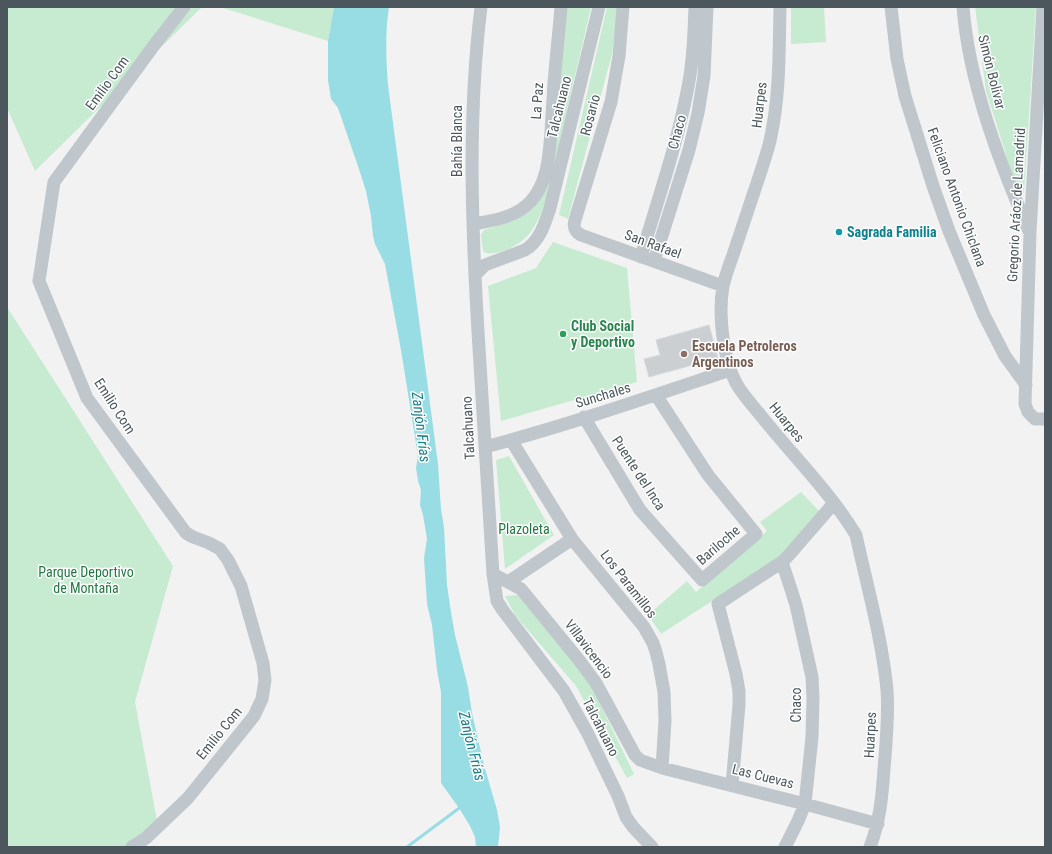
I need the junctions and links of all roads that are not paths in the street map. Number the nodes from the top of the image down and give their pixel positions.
1 (184, 7) edge
2 (481, 7) edge
3 (561, 7) edge
4 (599, 7) edge
5 (623, 7) edge
6 (695, 7) edge
7 (707, 7) edge
8 (780, 7) edge
9 (891, 7) edge
10 (963, 7) edge
11 (1043, 7) edge
12 (473, 224) junction
13 (574, 229) joint
14 (1030, 232) junction
15 (641, 257) junction
16 (654, 262) junction
17 (474, 275) junction
18 (723, 286) junction
19 (730, 370) junction
20 (1026, 385) junction
21 (656, 395) junction
22 (584, 417) junction
23 (1045, 419) edge
24 (511, 440) junction
25 (485, 447) junction
26 (834, 503) junction
27 (572, 539) junction
28 (782, 562) junction
29 (493, 574) junction
30 (702, 580) joint
31 (508, 582) junction
32 (640, 760) joint
33 (662, 768) junction
34 (732, 785) junction
35 (805, 804) junction
36 (878, 824) junction
37 (132, 847) edge
38 (652, 847) edge
39 (785, 847) edge
40 (870, 847) edge

1 - 37 street, Emilio Com
2 - 12 street, Bahía Blanca
3 - 12 street, La Paz
4 - 17 street, Talcahuano
5 - 13 street, Rosario
6 - 15 street, Chaco
7 - 16 street, Chaco
8 - 18 street, Huarpes
9 - 20 street, Feliciano Antonio Chiclana
10 - 14 street, Simón Bolívar
11 - 14 street, Gregorio Aráoz de Lamadrid
12 - 17 street, Bahía Blanca
13 - 15 street, San Rafael
14 - 20 street, Gregorio Aráoz de Lamadrid
15 - 16 street, San Rafael
16 - 18 street, San Rafael
17 - 25 street, Talcahuano
18 - 19 street, Huarpes
19 - 21 street, Sunchales
19 - 26 street, Huarpes
20 - 23 street, Gregorio Aráoz de Lamadrid
21 - 22 street, Sunchales
21 - 30 street, Bariloche
22 - 24 street, Sunchales
22 - 30 street, Puente del Inca
24 - 25 street, Sunchales
24 - 27 street, Los Paramillos
25 - 29 street, Talcahuano
26 - 28 street
26 - 36 street, Huarpes
27 - 31 street
27 - 33 street, Los Paramillos
28 - 34 street
28 - 35 street, Chaco
29 - 31 street, Villavicencio
29 - 38 street, Talcahuano
31 - 32 street, Villavicencio
32 - 33 street, Las Cuevas
33 - 34 street, Las Cuevas
34 - 35 street, Las Cuevas
35 - 36 street, Las Cuevas
35 - 39 street, Chaco
36 - 40 street, Huarpes

